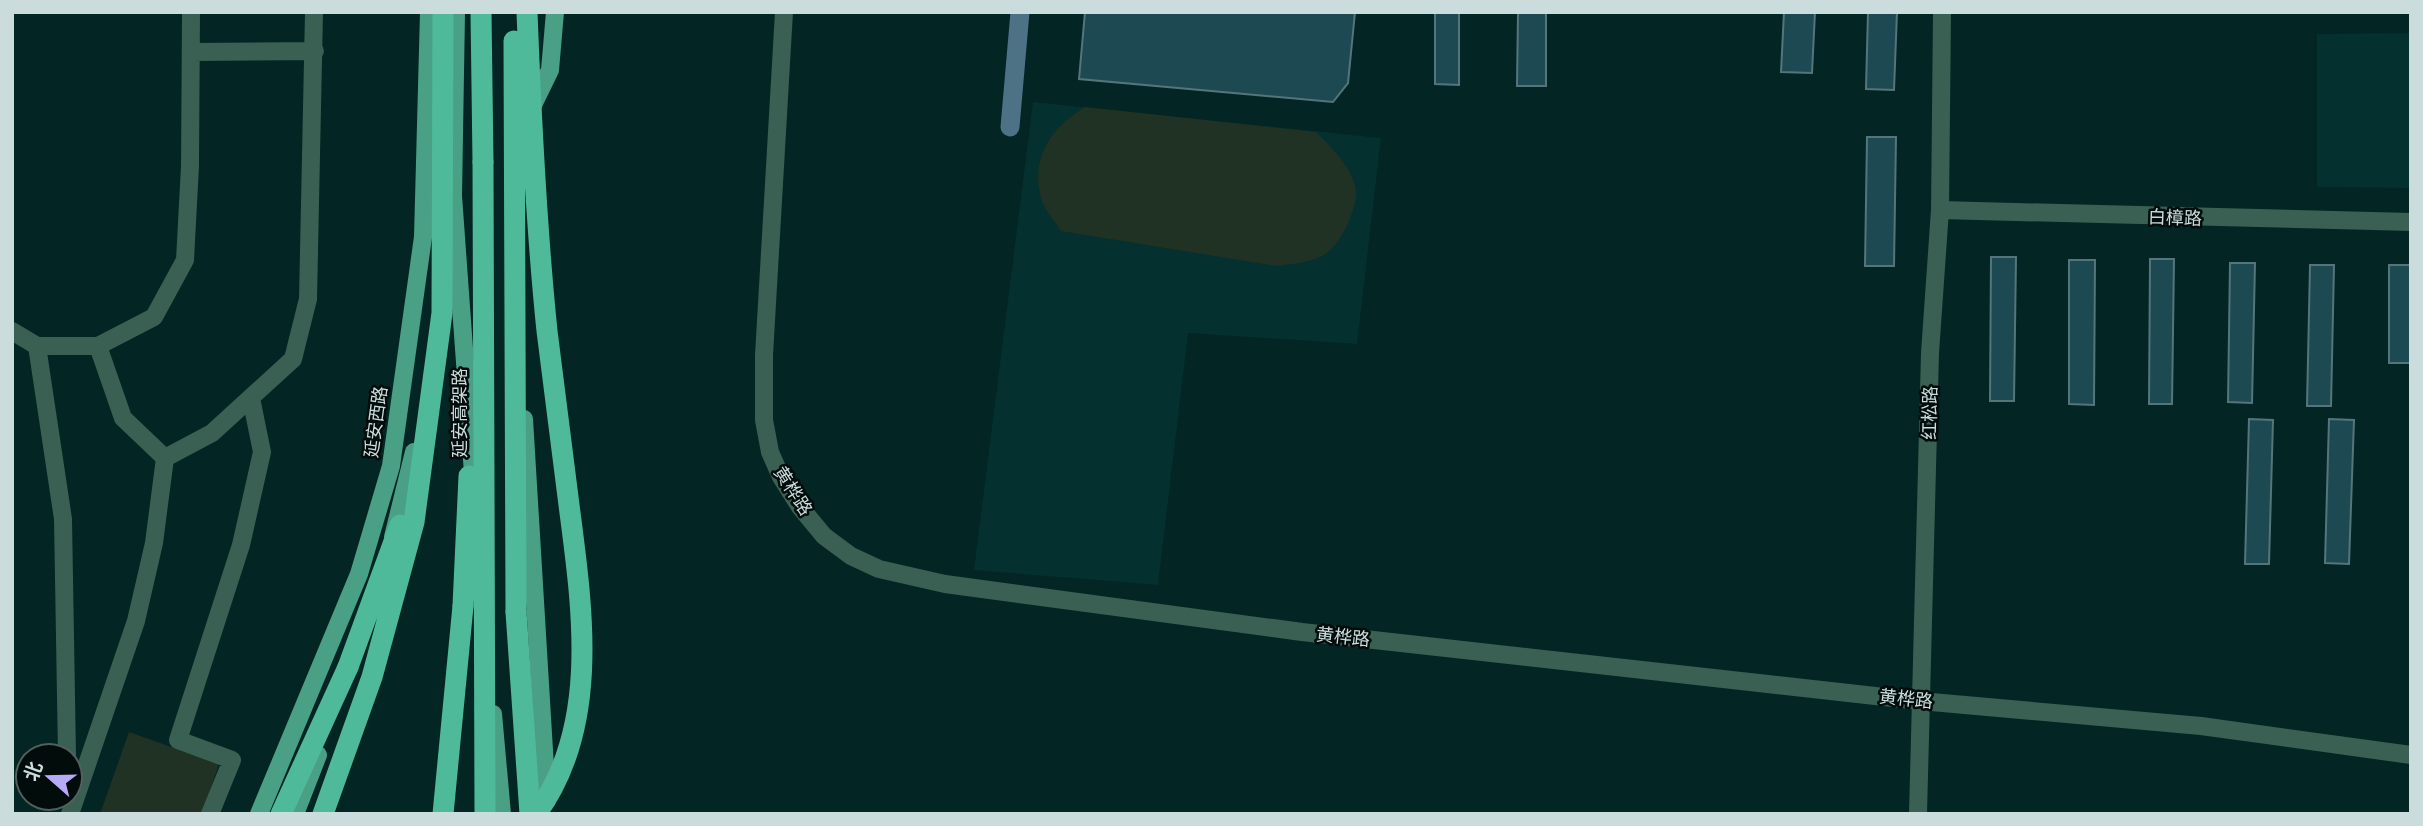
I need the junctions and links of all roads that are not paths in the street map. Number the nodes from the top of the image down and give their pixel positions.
1 (191, 12) edge
2 (314, 12) edge
3 (429, 12) edge
4 (443, 12) edge
5 (456, 12) edge
6 (481, 12) edge
7 (514, 12) edge
8 (527, 12) edge
9 (555, 12) edge
10 (784, 12) edge
11 (1942, 12) edge
12 (315, 51) junction
13 (191, 52) junction
14 (483, 162) junction
15 (453, 196) junction
16 (1940, 210) junction
17 (2411, 222) edge
18 (424, 237) junction
19 (437, 306) junction
20 (12, 331) edge
21 (37, 346) junction
22 (98, 346) junction
23 (463, 346) junction
24 (251, 398) junction
25 (428, 415) junction
26 (165, 458) junction
27 (463, 606) junction
28 (516, 612) junction
29 (1920, 701) junction
30 (67, 742) edge
31 (2411, 755) edge
32 (69, 814) edge
33 (210, 814) edge
34 (259, 814) edge
35 (281, 814) edge
36 (295, 814) edge
37 (323, 814) edge
38 (443, 814) edge
39 (449, 814) edge
40 (485, 814) edge
41 (502, 814) edge
42 (519, 814) edge
43 (530, 814) edge
44 (536, 814) edge
45 (548, 814) edge
46 (1918, 814) edge

1 - 13 street
2 - 12 street
3 - 18 main road, 延安西路
4 - 25 highway, bridge
5 - 15 main road
6 - 14 highway, 延安高架路
7 - 28 highway, bridge
8 - 44 highway, bridge
9 - 45 main road
10 - 29 street, 黄桦路
11 - 16 street, 红松路
12 - 13 street
12 - 24 street
13 - 22 street
14 - 27 highway, bridge
14 - 40 highway, 延安高架路, bridge
15 - 18 main road
15 - 19 main road
15 - 23 main road
16 - 17 street, 白樟路
16 - 29 street, 红松路
18 - 34 main road, 延安西路
19 - 23 main road
19 - 36 main road
20 - 21 street
21 - 22 street
21 - 30 street
22 - 26 street
23 - 41 main road
24 - 26 street
24 - 33 street
25 - 35 highway, bridge
25 - 37 highway, bridge
26 - 32 street
27 - 38 highway
27 - 39 highway
28 - 42 highway
28 - 43 highway
29 - 31 street, 黄桦路
29 - 46 street, 红松路

